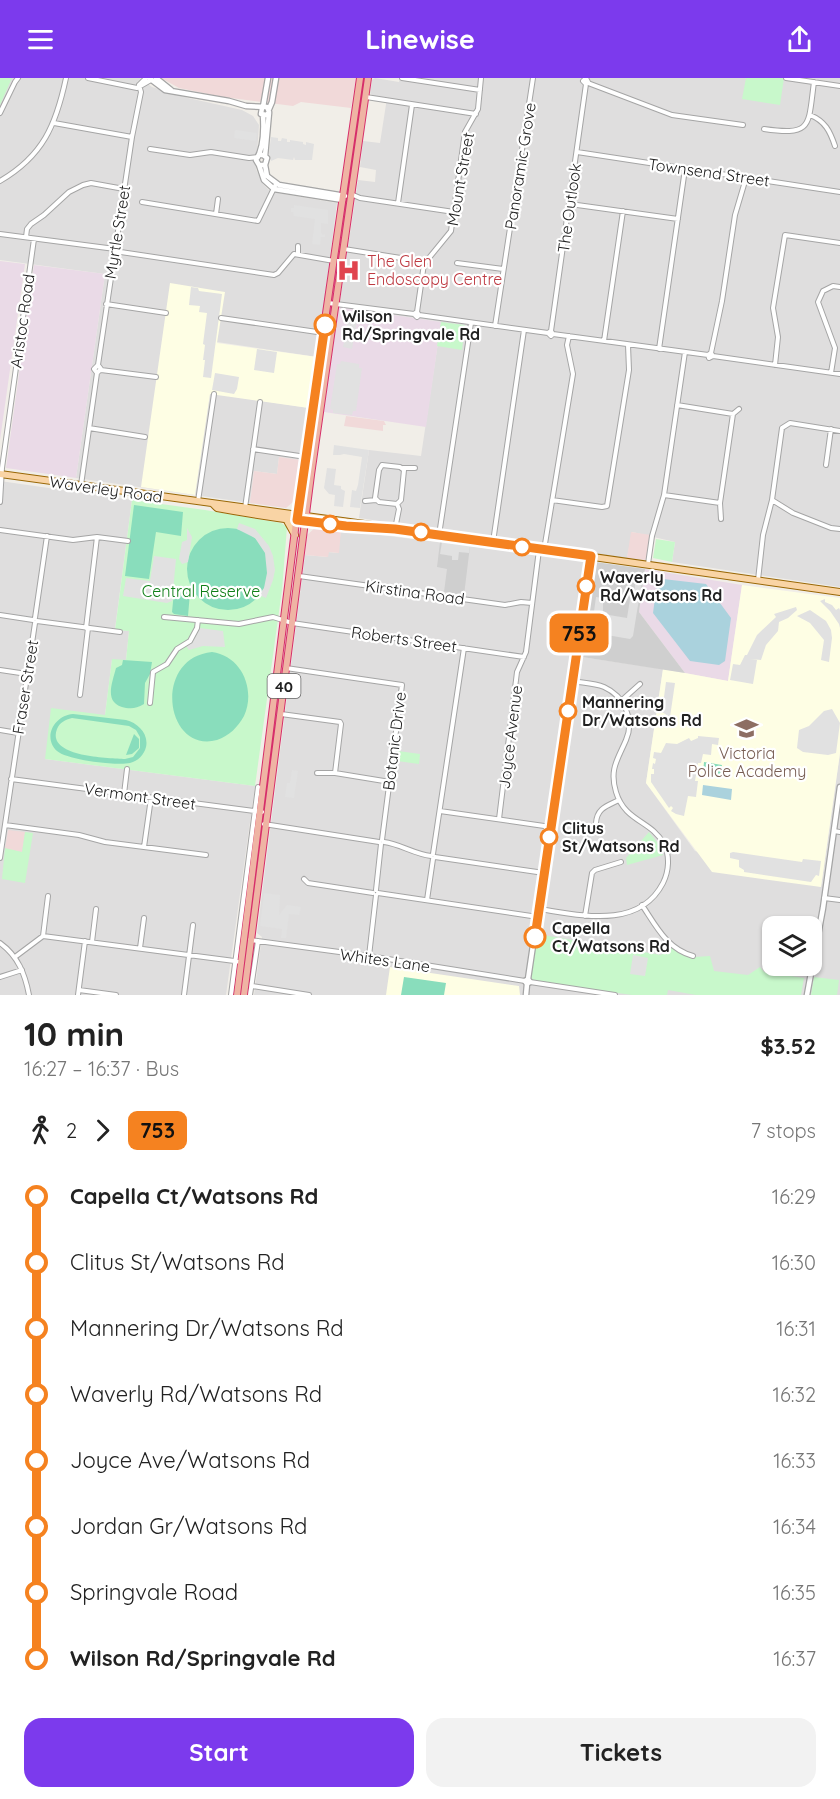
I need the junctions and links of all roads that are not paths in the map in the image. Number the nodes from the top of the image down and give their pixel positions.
1 (18, 78) edge
2 (66, 78) edge
3 (88, 78) edge
4 (268, 78) edge
5 (276, 78) edge
6 (360, 78) edge
7 (368, 78) edge
8 (402, 78) edge
9 (481, 78) edge
10 (533, 78) edge
11 (576, 78) edge
12 (786, 78) edge
13 (152, 79) edge
14 (586, 80) edge
15 (814, 82) junction
16 (138, 86) junction
17 (840, 86) edge
18 (480, 90) junction
19 (366, 97) junction
20 (412, 105) junction
21 (264, 111) junction
22 (0, 113) edge
23 (476, 114) junction
24 (810, 115) junction
25 (54, 123) junction
26 (743, 126) dead end
27 (764, 129) dead end
28 (132, 137) junction
29 (835, 146) dead end
30 (150, 149) dead end
31 (577, 153) junction
32 (260, 160) junction
33 (685, 169) junction
34 (746, 178) junction
35 (0, 181) edge
36 (274, 186) junction
37 (124, 189) junction
38 (840, 192) edge
39 (348, 197) junction
40 (218, 199) dead end
41 (142, 202) dead end
42 (398, 203) junction
43 (570, 204) junction
44 (623, 211) junction
45 (454, 212) junction
46 (216, 214) junction
47 (678, 219) junction
48 (0, 234) edge
49 (26, 237) junction
50 (34, 238) junction
51 (840, 243) edge
52 (298, 246) dead end
53 (344, 249) junction
54 (114, 250) junction
55 (298, 254) junction
56 (334, 261) junction
57 (426, 262) junction
58 (458, 262) dead end
59 (503, 269) junction
60 (840, 287) edge
61 (328, 303) junction
62 (106, 304) junction
63 (336, 304) junction
64 (165, 313) dead end
65 (417, 314) junction
66 (221, 318) dead end
67 (471, 322) junction
68 (495, 326) junction
69 (524, 330) junction
70 (324, 333) junction
71 (551, 333) junction
72 (568, 336) junction
73 (604, 341) junction
74 (628, 345) junction
75 (660, 349) junction
76 (685, 352) junction
77 (711, 355) junction
78 (775, 365) junction
79 (99, 371) junction
80 (831, 373) junction
81 (840, 374) edge
82 (156, 377) dead end
83 (214, 394) dead end
84 (260, 402) dead end
85 (677, 405) junction
86 (739, 410) dead end
87 (734, 414) junction
88 (89, 428) junction
89 (314, 428) junction
90 (831, 429) junction
91 (840, 431) edge
92 (145, 436) dead end
93 (253, 449) junction
94 (306, 457) junction
95 (826, 465) dead end
96 (403, 468) junction
97 (415, 468) dead end
98 (1, 474) edge
99 (81, 485) junction
100 (664, 495) junction
101 (376, 500) junction
102 (552, 500) junction
103 (772, 500) junction
104 (365, 501) dead end
105 (0, 502) edge
106 (198, 502) junction
107 (720, 503) junction
108 (299, 504) junction
109 (397, 504) junction
110 (307, 506) junction
111 (244, 510) junction
112 (286, 516) junction
113 (297, 517) junction
114 (305, 518) junction
115 (721, 519) dead end
116 (316, 520) junction
117 (395, 529) junction
118 (840, 529) edge
119 (0, 530) edge
120 (304, 531) junction
121 (295, 535) junction
122 (439, 535) junction
123 (47, 536) junction
124 (97, 537) junction
125 (128, 541) dead end
126 (493, 542) junction
127 (542, 549) junction
128 (591, 556) junction
129 (648, 564) junction
130 (298, 576) junction
131 (758, 580) junction
132 (840, 592) edge
133 (532, 603) junction
134 (0, 615) edge
135 (164, 616) dead end
136 (35, 620) junction
137 (198, 620) junction
138 (285, 620) junction
139 (292, 623) junction
140 (87, 628) junction
141 (120, 632) dead end
142 (464, 648) junction
143 (524, 657) junction
144 (286, 668) junction
145 (0, 670) edge
146 (27, 674) junction
147 (572, 681) junction
148 (640, 684) dead end
149 (80, 695) dead end
150 (621, 701) junction
151 (150, 704) dead end
152 (281, 714) junction
153 (0, 730) edge
154 (18, 733) junction
155 (127, 769) dead end
156 (317, 773) dead end
157 (335, 773) junction
158 (11, 779) junction
159 (390, 782) junction
160 (258, 787) dead end
161 (840, 787) edge
162 (124, 794) junction
163 (151, 798) junction
164 (619, 800) junction
165 (0, 807) edge
166 (7, 808) junction
167 (440, 811) junction
168 (258, 812) junction
169 (268, 813) junction
170 (500, 819) junction
171 (597, 823) dead end
172 (259, 824) junction
173 (5, 825) junction
174 (267, 825) junction
175 (551, 827) junction
176 (834, 831) junction
177 (840, 832) edge
178 (382, 842) junction
179 (144, 847) junction
180 (206, 855) dead end
181 (433, 856) junction
182 (0, 858) edge
183 (621, 862) dead end
184 (544, 873) junction
185 (304, 879) dead end
186 (376, 893) junction
187 (48, 896) dead end
188 (824, 898) junction
189 (427, 900) junction
190 (840, 900) edge
191 (642, 905) junction
192 (96, 909) dead end
193 (539, 909) junction
194 (585, 916) junction
195 (538, 917) junction
196 (144, 918) dead end
197 (193, 925) dead end
198 (43, 936) junction
199 (251, 940) junction
200 (85, 941) junction
201 (92, 942) junction
202 (0, 943) edge
203 (140, 948) junction
204 (190, 955) junction
205 (369, 956) junction
206 (693, 956) dead end
207 (15, 957) junction
208 (239, 961) junction
209 (22, 970) junction
210 (0, 977) edge
211 (528, 982) junction
212 (252, 986) junction
213 (79, 992) edge
214 (29, 995) edge
215 (116, 995) edge
216 (184, 995) edge
217 (231, 995) edge
218 (237, 995) edge
219 (244, 995) edge
220 (250, 995) edge
221 (309, 995) edge
222 (526, 995) edge
223 (615, 995) edge
224 (807, 995) edge

1 - 22 street
2 - 25 street
3 - 16 street
4 - 21 street
5 - 21 street
6 - 39 highway, 40
7 - 19 highway, 40
8 - 18 street
9 - 18 street, Mount Street
10 - 59 street, Panoramic Grove
11 - 14 street
12 - 15 street
13 - 16 street
13 - 21 street
14 - 26 street
14 - 31 street, The Outlook
15 - 17 street
15 - 24 street
16 - 28 street, Myrtle Street
18 - 23 street, Mount Street
19 - 20 street
19 - 39 highway, 40
20 - 23 street
20 - 42 street
21 - 32 street
23 - 45 street, Mount Street
24 - 27 street
24 - 29 street
25 - 28 street
25 - 35 street
28 - 37 street, Myrtle Street
30 - 32 street
31 - 33 street, Townsend Street
31 - 43 street, The Outlook
32 - 36 street
33 - 34 street, Townsend Street
33 - 47 street
34 - 38 street, Townsend Street
34 - 77 street
36 - 39 street
36 - 46 street
37 - 49 street
37 - 54 street, Myrtle Street
39 - 42 street
39 - 53 highway, 40
39 - 56 highway, 40
40 - 46 street
41 - 46 street
42 - 45 street
43 - 44 street
43 - 71 street, The Outlook
44 - 47 street
44 - 73 street
45 - 57 street, Mount Street
47 - 75 street
48 - 49 street
49 - 50 street
50 - 54 street
50 - 98 street, Aristoc Road
51 - 78 street
52 - 55 street
53 - 57 street
53 - 63 highway, 40
54 - 55 street
54 - 62 street, Myrtle Street
55 - 56 street
56 - 61 highway, 40
57 - 65 street
58 - 59 street
59 - 68 street, Panoramic Grove
60 - 80 street
61 - 63 street
61 - 70 highway, 40
62 - 64 street
62 - 79 street, Myrtle Street
63 - 65 street
63 - 89 highway, 40
65 - 67 street
66 - 70 street
67 - 68 street
67 - 122 street
68 - 69 street
69 - 71 street
69 - 126 street
70 - 89 highway, 40
71 - 72 street
72 - 73 street
72 - 102 street, Joyce Avenue
73 - 74 street
74 - 75 street
74 - 102 street
75 - 76 street
76 - 77 street
76 - 85 street
77 - 78 street
78 - 80 street
79 - 82 street
79 - 88 street
80 - 81 street
83 - 106 street
84 - 93 street
85 - 87 street
85 - 100 street
86 - 87 street
87 - 107 street
88 - 92 street
88 - 99 street
89 - 94 highway, 40
89 - 110 highway, 40
90 - 91 street
90 - 95 street
90 - 103 street
93 - 94 street
93 - 111 street
94 - 108 highway, 40
96 - 97 street
96 - 101 street
96 - 109 street
98 - 99 main road, Waverley Road
98 - 105 street, Aristoc Road
99 - 106 main road, Waverley Road
100 - 107 street
100 - 129 street
101 - 104 street
101 - 109 street
102 - 127 street, Joyce Avenue
103 - 118 street
103 - 131 street
106 - 111 main road, Waverley Road
107 - 115 street
108 - 112 main road
108 - 113 highway, 40
109 - 117 street
110 - 114 highway, 40
110 - 116 main road
111 - 112 main road, Waverley Road
112 - 113 main road, Waverley Road
112 - 121 main road
113 - 114 main road, Waverley Road
113 - 121 highway, 40
114 - 116 main road, Waverley Road
114 - 120 highway, 40
116 - 117 main road, Waverley Road
116 - 120 main road
117 - 122 main road, Waverley Road
119 - 123 street
120 - 130 highway, 40
121 - 138 highway, 40
122 - 126 main road, Waverley Road
123 - 124 street
123 - 136 street, Fraser Street
124 - 125 street
124 - 140 street
126 - 127 main road, Waverley Road
127 - 128 main road, Waverley Road
127 - 133 street, Joyce Avenue
128 - 129 main road, Waverley Road
128 - 147 street
129 - 131 main road, Waverley Road
130 - 133 street, Kirstina Road
130 - 139 highway, 40
131 - 132 main road, Waverley Road
133 - 143 street, Joyce Avenue
134 - 136 street
135 - 137 street
136 - 140 street
136 - 146 street, Fraser Street
137 - 138 street
137 - 151 street
138 - 139 street, Roberts Street
138 - 168 highway, 40
139 - 142 street, Roberts Street
139 - 144 highway, 40
140 - 141 street
140 - 149 street
142 - 143 street, Roberts Street
142 - 167 street
143 - 170 street, Joyce Avenue
144 - 152 highway, 40
144 - 159 street, Botanic Drive
145 - 146 street
146 - 154 street, Fraser Street
147 - 150 street
147 - 175 street
148 - 150 street
150 - 164 street
152 - 157 street
152 - 169 highway, 40
153 - 154 street
154 - 158 street, Fraser Street
155 - 162 street
156 - 157 street
157 - 159 street
158 - 162 street, Vermont Street
158 - 166 street, Fraser Street
159 - 178 street, Botanic Drive
160 - 168 street
161 - 176 street
162 - 163 street, Vermont Street
163 - 168 street, Vermont Street
163 - 179 street
164 - 171 street
164 - 191 street
165 - 166 street
166 - 173 street, Fraser Street
167 - 170 street
167 - 181 street
168 - 169 street, Vermont Street
168 - 172 highway, 40
168 - 208 street
169 - 174 highway, 40
170 - 175 street
172 - 174 street
172 - 199 highway, 40
173 - 179 street
173 - 182 street, Fraser Street
174 - 178 street
174 - 199 highway, 40
175 - 184 street
176 - 177 street
176 - 188 street
178 - 181 street
178 - 186 street, Botanic Drive
179 - 180 street
181 - 184 street
181 - 189 street
183 - 194 street
184 - 193 street
185 - 186 street
186 - 189 street
186 - 205 street, Botanic Drive
187 - 198 street
188 - 190 street
188 - 224 street
189 - 195 street
191 - 194 street
191 - 206 street
192 - 201 street
193 - 194 street
193 - 195 street
195 - 211 street
196 - 203 street
197 - 204 street
198 - 200 street
198 - 207 street
199 - 205 street, Whites Lane
199 - 208 highway, 40
199 - 212 street
199 - 219 highway, 40
200 - 201 street
200 - 213 street
201 - 203 street
202 - 207 street
203 - 204 street
204 - 208 street
204 - 216 street
205 - 211 street, Whites Lane
207 - 209 street
208 - 217 street
208 - 218 highway, 40
209 - 210 street
209 - 214 street
211 - 222 street
211 - 223 street, Whites Lane
212 - 220 street
212 - 221 street
213 - 215 street

